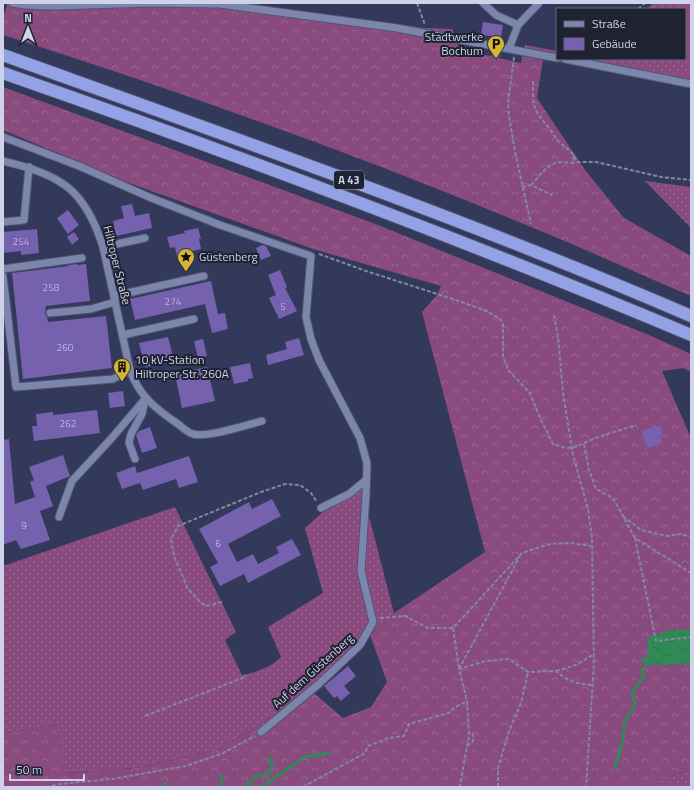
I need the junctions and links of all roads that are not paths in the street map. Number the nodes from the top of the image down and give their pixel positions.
1 (13, 3) edge
2 (483, 3) edge
3 (538, 3) edge
4 (518, 25) junction
5 (497, 47) junction
6 (512, 49) junction
7 (496, 54) dead end
8 (3, 55) edge
9 (556, 58) edge
10 (570, 60) edge
11 (3, 73) edge
12 (691, 84) edge
13 (3, 137) edge
14 (3, 162) edge
15 (29, 167) junction
16 (3, 222) edge
17 (145, 238) dead end
18 (103, 247) junction
19 (82, 258) dead end
20 (3, 269) edge
21 (3, 276) edge
22 (204, 276) dead end
23 (115, 299) junction
24 (50, 313) dead end
25 (691, 316) edge
26 (194, 319) dead end
27 (123, 335) junction
28 (691, 335) edge
29 (130, 370) junction
30 (146, 398) junction
31 (262, 421) dead end
32 (135, 459) dead end
33 (366, 480) junction
34 (321, 508) road end
35 (59, 517) dead end
36 (261, 732) road end

1 - 5 street
2 - 4 street
3 - 4 street
4 - 6 street
5 - 6 street
5 - 7 street
6 - 9 street
8 - 25 highway, A 43
10 - 12 street
11 - 28 highway, A 43
13 - 33 street
14 - 15 street, Hiltroper Straße
15 - 16 street
15 - 18 street, Hiltroper Straße
17 - 18 street
18 - 23 street, Hiltroper Straße
19 - 20 street
21 - 29 street
22 - 23 street
23 - 24 street
23 - 27 street, Hiltroper Straße
26 - 27 street
27 - 29 street, Hiltroper Straße
29 - 30 street, Hiltroper Straße
30 - 31 street, Hiltroper Straße
30 - 32 street
30 - 35 street
33 - 34 street
33 - 36 street, Auf dem Güstenberg

